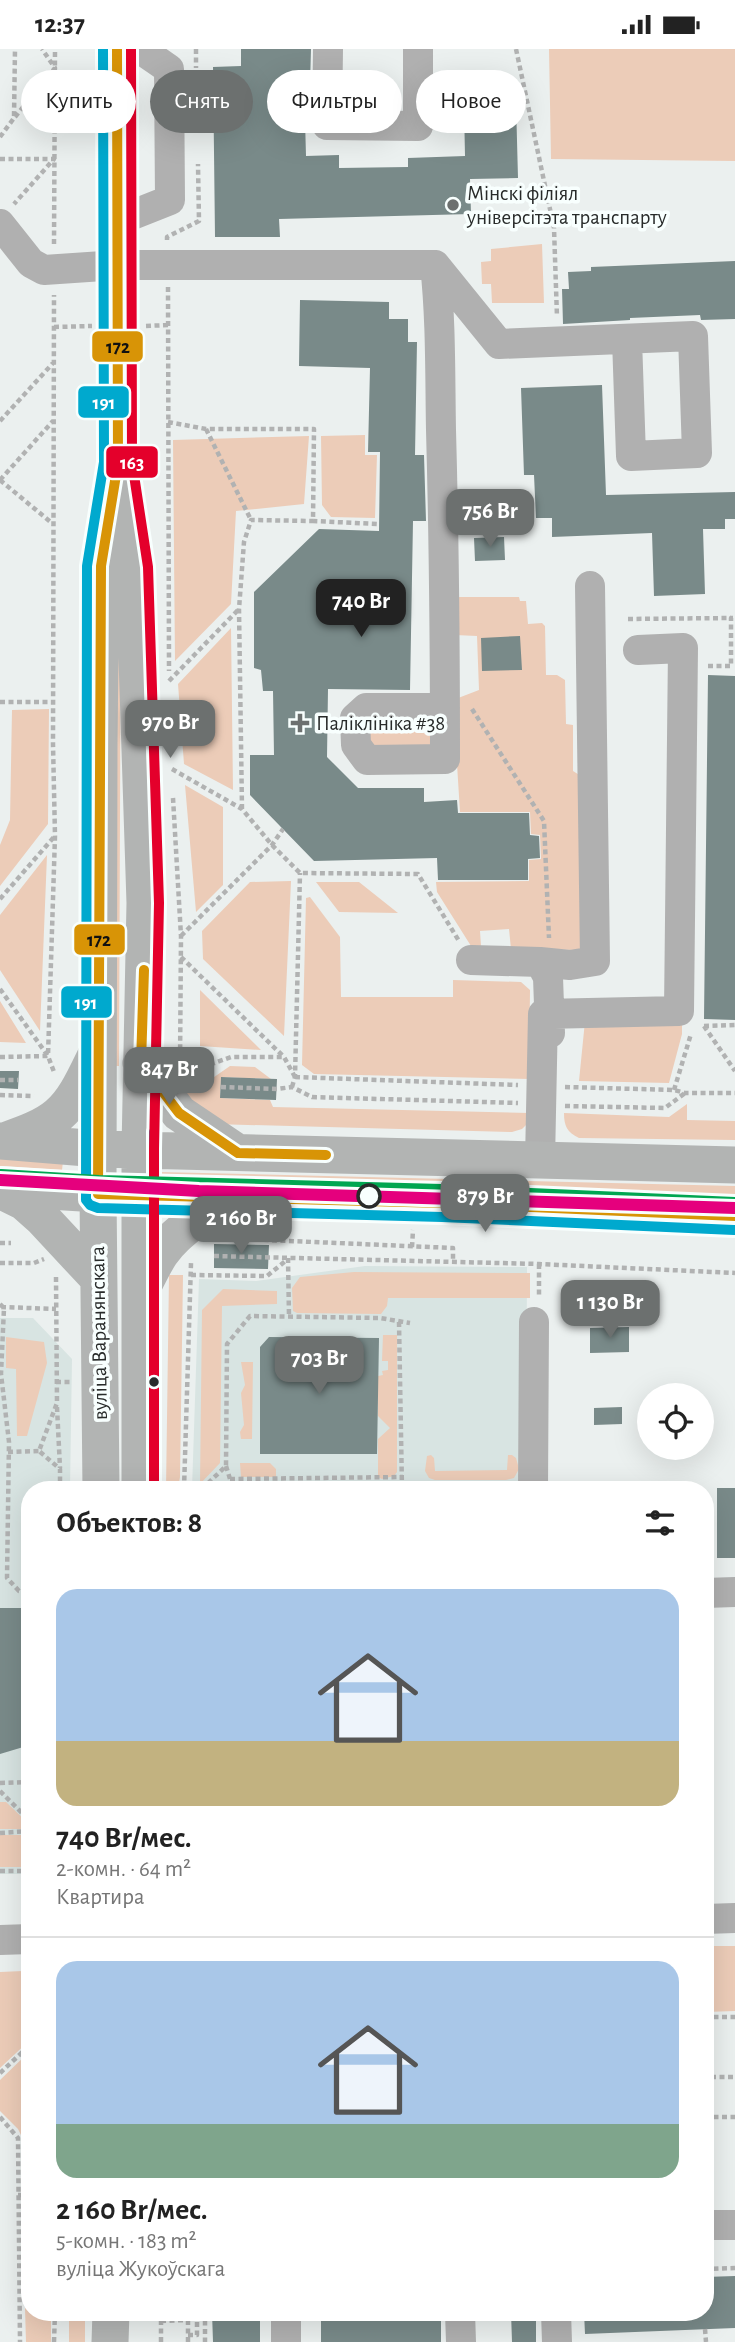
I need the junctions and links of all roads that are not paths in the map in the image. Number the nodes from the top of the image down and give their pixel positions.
1 (117, 49) edge
2 (140, 49) edge
3 (328, 49) edge
4 (418, 49) edge
5 (5, 216) edge
6 (117, 221) junction
7 (117, 265) junction
8 (435, 265) junction
9 (627, 339) dead end
10 (118, 463) junction
11 (590, 586) dead end
12 (638, 650) dead end
13 (445, 708) dead end
14 (471, 960) road end
15 (545, 962) junction
16 (551, 1013) junction
17 (98, 1052) junction
18 (141, 1063) junction
19 (2, 1141) edge
20 (99, 1149) junction
21 (140, 1149) junction
22 (237, 1153) junction
23 (544, 1161) junction
24 (735, 1165) edge
25 (0, 1189) edge
26 (98, 1194) junction
27 (140, 1195) junction
28 (237, 1198) junction
29 (735, 1216) edge
30 (98, 1278) junction
31 (139, 1292) junction
32 (534, 1322) dead end
33 (101, 1481) edge
34 (139, 1481) edge
35 (533, 1481) edge
36 (735, 1592) edge
37 (714, 1593) edge
38 (735, 1918) edge
39 (714, 1919) edge
40 (21, 1939) edge
41 (0, 1940) edge
42 (714, 2225) edge
43 (735, 2225) edge
44 (111, 2321) edge
45 (286, 2321) edge
46 (460, 2321) edge
47 (556, 2321) edge
48 (110, 2342) edge
49 (286, 2342) edge
50 (461, 2342) edge
51 (557, 2342) edge

1 - 6 main road, вуліца Варанянскага
2 - 6 street
3 - 4 street
5 - 7 street
6 - 7 main road, вуліца Варанянскага
7 - 8 street
7 - 10 main road, вуліца Варанянскага
8 - 9 street
8 - 13 street
10 - 17 main road, вуліца Варанянскага
10 - 18 main road, вуліца Варанянскага
11 - 15 street
12 - 16 street
14 - 15 street
15 - 16 street
16 - 23 street
17 - 19 main road
17 - 20 main road, вуліца Варанянскага
18 - 21 main road, вуліца Варанянскага
18 - 22 main road
19 - 20 main road
20 - 21 main road
20 - 26 main road, вуліца Варанянскага
21 - 22 main road
21 - 27 main road, вуліца Варанянскага
22 - 23 main road
23 - 24 main road
25 - 26 main road
25 - 30 main road
26 - 27 main road
26 - 30 main road, вуліца Варанянскага
27 - 28 main road
27 - 31 main road, вуліца Варанянскага
28 - 29 main road
28 - 31 main road
30 - 33 main road, вуліца Варанянскага
31 - 34 main road, вуліца Варанянскага
32 - 35 street
36 - 37 street
38 - 39 street
40 - 41 street
42 - 43 street
44 - 48 main road
45 - 49 street
46 - 50 street
47 - 51 street

